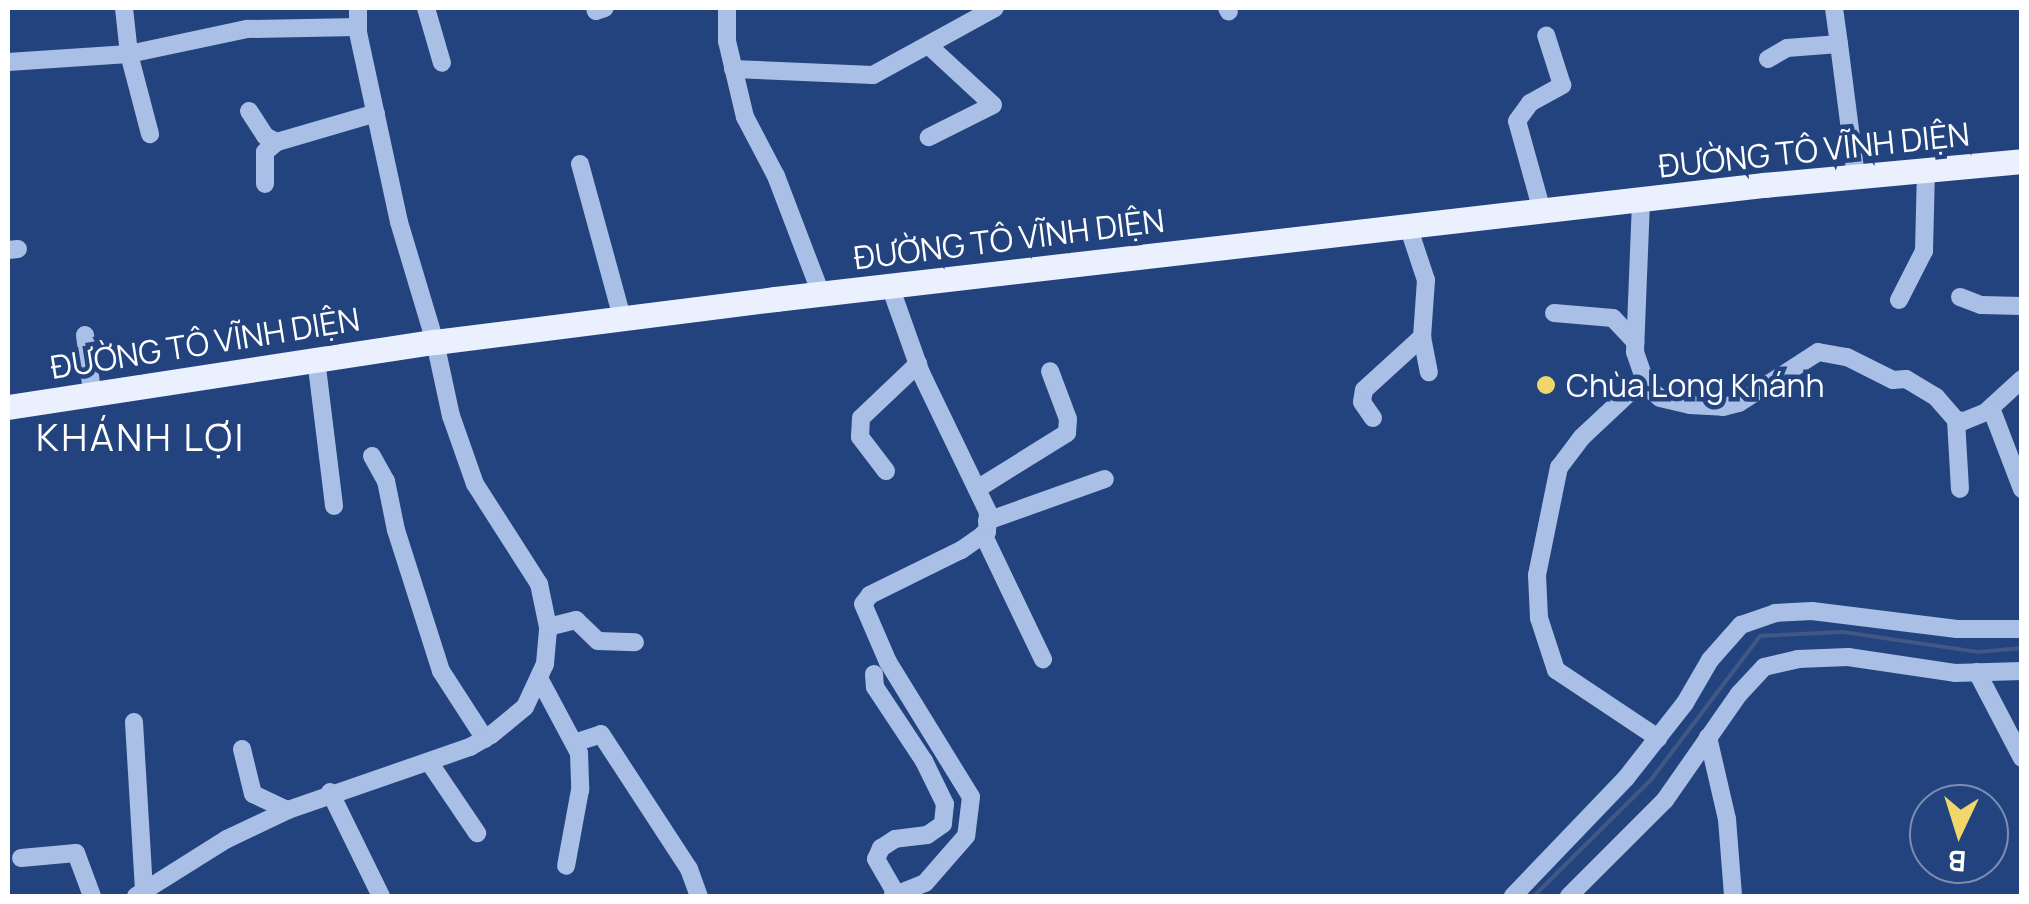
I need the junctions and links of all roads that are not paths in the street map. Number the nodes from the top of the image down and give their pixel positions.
1 (124, 8) edge
2 (426, 8) edge
3 (594, 8) edge
4 (604, 8) edge
5 (727, 8) edge
6 (995, 8) edge
7 (1834, 8) edge
8 (358, 17) edge
9 (1546, 34) dead end
10 (1839, 44) junction
11 (928, 45) junction
12 (128, 54) junction
13 (1768, 59) dead end
14 (8, 62) edge
15 (442, 63) dead end
16 (733, 69) junction
17 (250, 111) dead end
18 (376, 113) junction
19 (150, 134) dead end
20 (929, 138) dead end
21 (277, 142) junction
22 (2022, 161) edge
23 (580, 164) dead end
24 (1926, 170) junction
25 (1856, 176) junction
26 (265, 184) dead end
27 (1641, 202) junction
28 (1542, 211) junction
29 (1408, 226) junction
30 (890, 286) junction
31 (822, 294) junction
32 (1960, 297) dead end
33 (1898, 300) dead end
34 (2022, 306) edge
35 (1554, 313) dead end
36 (622, 318) junction
37 (85, 334) dead end
38 (1422, 337) junction
39 (435, 342) junction
40 (1636, 342) junction
41 (316, 359) junction
42 (918, 364) junction
43 (1050, 371) dead end
44 (1428, 372) dead end
45 (2022, 378) edge
46 (1644, 379) junction
47 (92, 392) junction
48 (8, 407) edge
49 (1991, 408) junction
50 (1373, 418) dead end
51 (1956, 420) junction
52 (372, 456) dead end
53 (886, 471) dead end
54 (1105, 479) dead end
55 (1960, 489) dead end
56 (2022, 489) edge
57 (977, 490) junction
58 (334, 506) dead end
59 (985, 528) junction
60 (548, 627) junction
61 (2022, 629) edge
62 (635, 642) dead end
63 (1043, 659) dead end
64 (2022, 671) edge
65 (1976, 672) junction
66 (874, 674) dead end
67 (540, 680) junction
68 (134, 722) dead end
69 (1708, 737) junction
70 (1658, 738) junction
71 (485, 739) junction
72 (574, 743) junction
73 (242, 749) dead end
74 (2022, 758) edge
75 (429, 762) junction
76 (330, 792) junction
77 (288, 810) junction
78 (477, 833) dead end
79 (21, 858) dead end
80 (566, 866) dead end
81 (140, 894) edge
82 (92, 896) edge
83 (381, 896) edge
84 (699, 896) edge
85 (893, 896) edge
86 (1513, 896) edge
87 (1570, 896) edge
88 (1733, 896) edge

1 - 12 street
2 - 15 street
3 - 4 street
5 - 16 street
6 - 11 street
7 - 10 street
8 - 12 street
8 - 18 street
9 - 28 street
10 - 13 street
10 - 25 street
11 - 16 street
11 - 20 street
12 - 14 street
12 - 19 street
16 - 31 street
17 - 21 street
18 - 21 street
18 - 39 street
21 - 26 street
22 - 24 main road, ĐƯỜNG TÔ VĨNH DIỆN
23 - 36 street
24 - 25 main road, ĐƯỜNG TÔ VĨNH DIỆN
24 - 33 street
25 - 27 main road, ĐƯỜNG TÔ VĨNH DIỆN
27 - 28 main road, ĐƯỜNG TÔ VĨNH DIỆN
27 - 40 street
28 - 29 main road, ĐƯỜNG TÔ VĨNH DIỆN
29 - 30 main road, ĐƯỜNG TÔ VĨNH DIỆN
29 - 38 street
30 - 31 main road, ĐƯỜNG TÔ VĨNH DIỆN
30 - 42 street
31 - 36 main road, ĐƯỜNG TÔ VĨNH DIỆN
32 - 34 street
35 - 40 street
36 - 39 main road, ĐƯỜNG TÔ VĨNH DIỆN
37 - 47 street
38 - 44 street
38 - 50 street
39 - 41 main road, ĐƯỜNG TÔ VĨNH DIỆN
39 - 60 street
40 - 46 street
41 - 47 main road, ĐƯỜNG TÔ VĨNH DIỆN
41 - 58 street
42 - 53 street
42 - 57 street
43 - 57 street
45 - 49 street
46 - 51 street
46 - 70 street
47 - 48 main road, ĐƯỜNG TÔ VĨNH DIỆN
49 - 51 street
49 - 56 street
51 - 55 street
52 - 71 street
54 - 59 street
57 - 59 street
59 - 63 street
59 - 85 street
60 - 62 street
60 - 67 street
61 - 70 street
64 - 65 street
65 - 69 street
65 - 74 street
66 - 85 street
67 - 71 street
67 - 72 street
68 - 81 street
69 - 87 street
69 - 88 street
70 - 86 street
71 - 75 street
72 - 80 street
72 - 84 street
73 - 77 street
75 - 76 street
75 - 78 street
76 - 77 street
76 - 83 street
77 - 81 street
79 - 82 street

